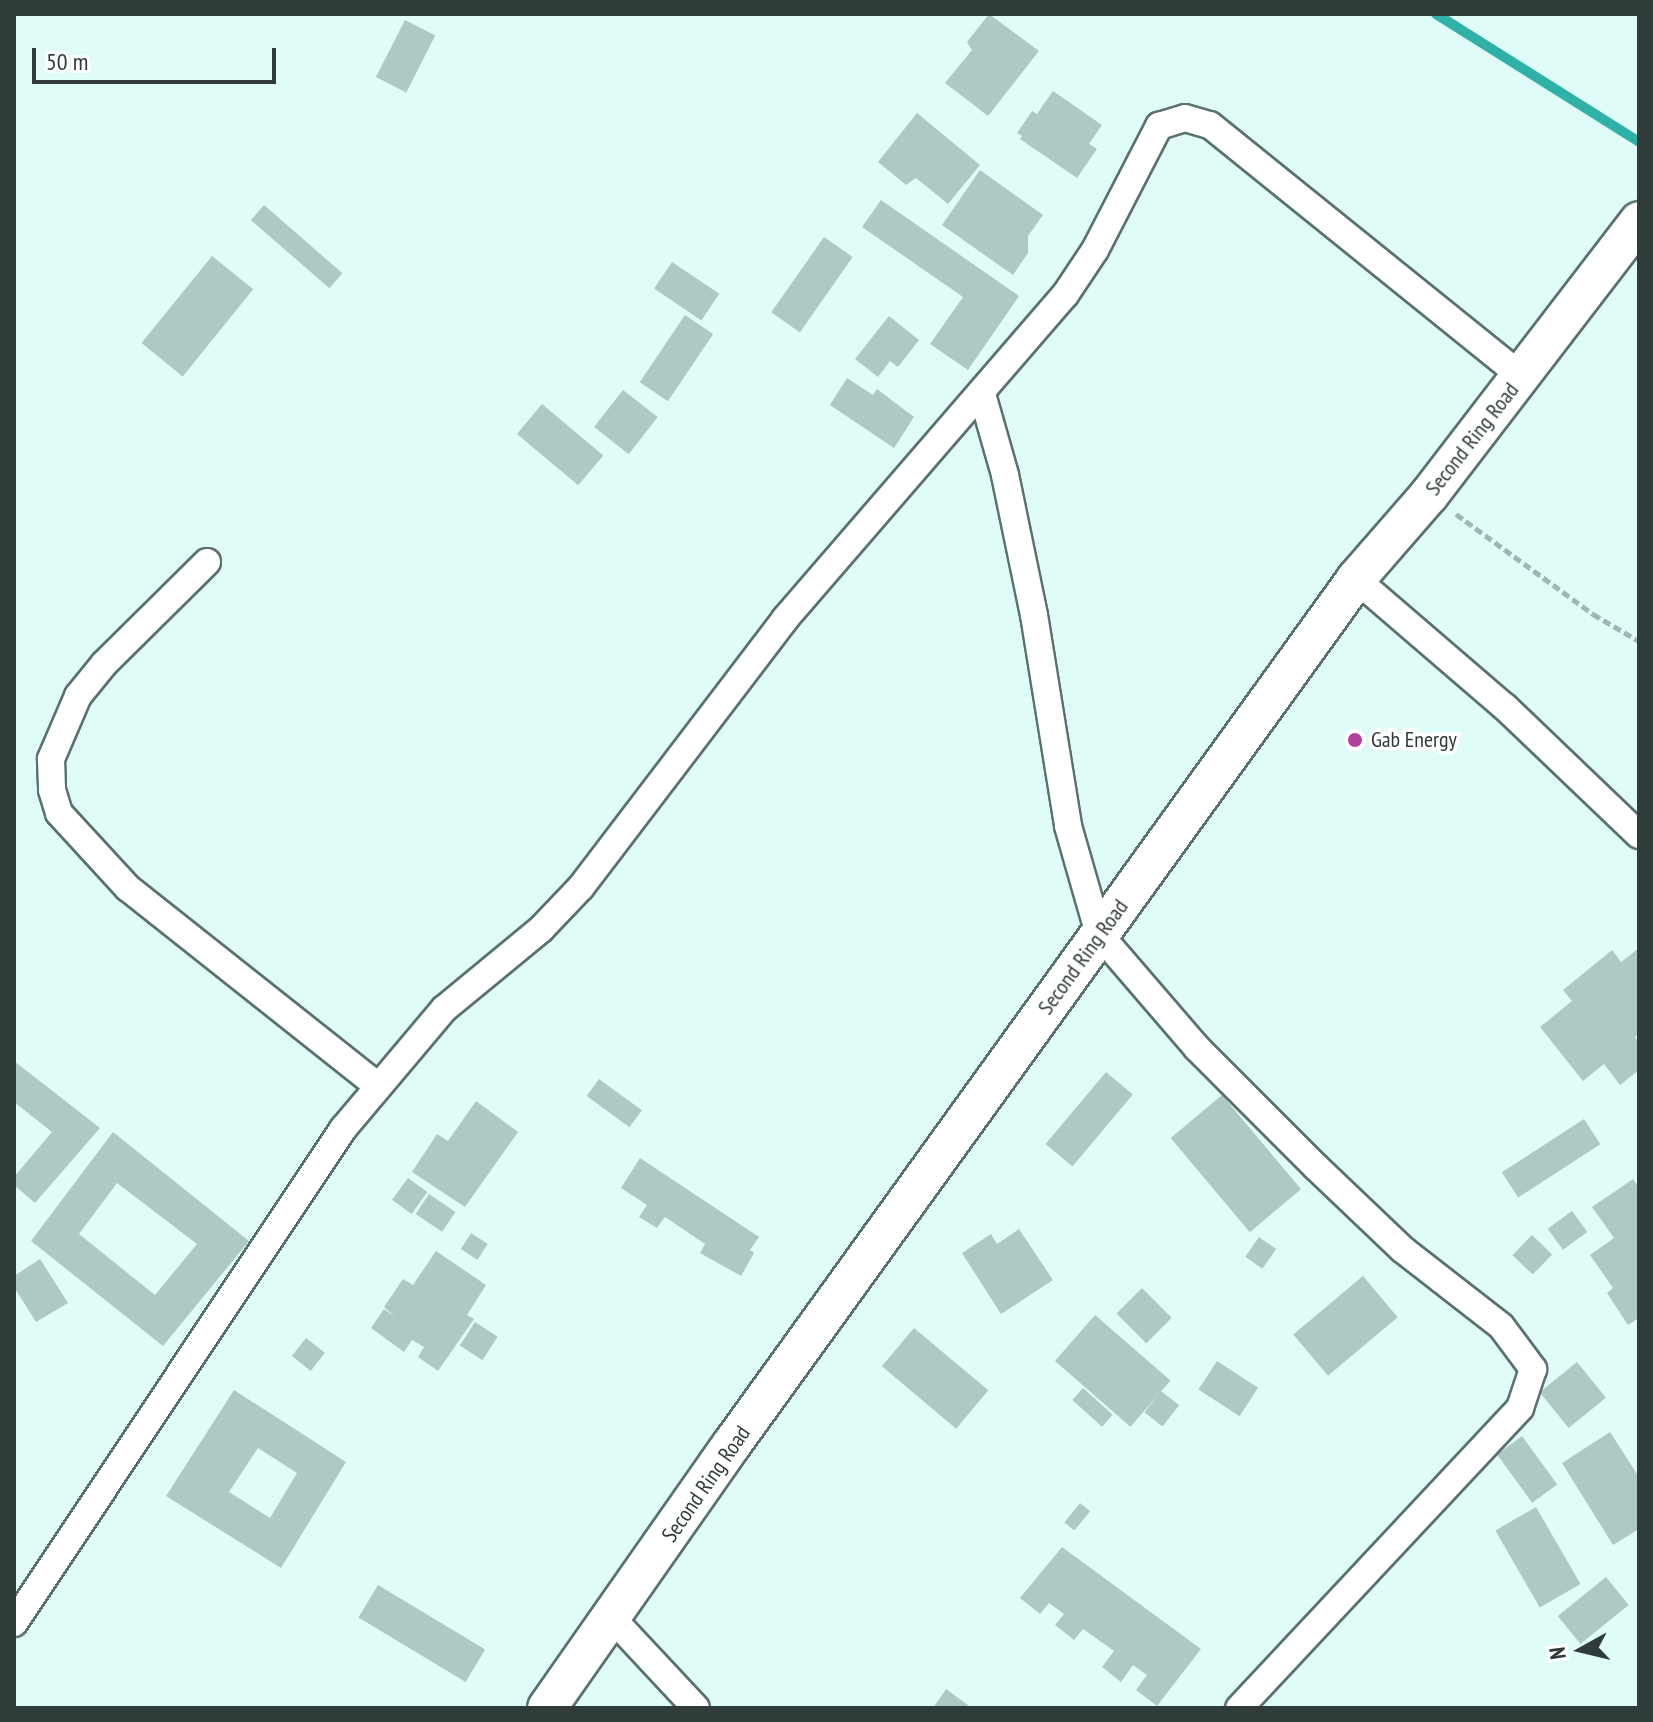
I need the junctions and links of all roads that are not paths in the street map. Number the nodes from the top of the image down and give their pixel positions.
1 (1639, 221) edge
2 (1520, 375) junction
3 (982, 394) junction
4 (207, 562) dead end
5 (1356, 579) junction
6 (1639, 835) edge
7 (1099, 934) junction
8 (378, 1086) junction
9 (612, 1618) junction
10 (14, 1623) edge
11 (547, 1708) edge
12 (696, 1708) edge
13 (1239, 1708) edge

1 - 2 street, Second Ring Road
2 - 3 street
2 - 5 street, Second Ring Road
3 - 7 street
3 - 8 street
4 - 8 street
5 - 6 street
5 - 7 street, Second Ring Road
7 - 9 street, Second Ring Road
7 - 13 street
8 - 10 street
9 - 11 street, Second Ring Road
9 - 12 street

